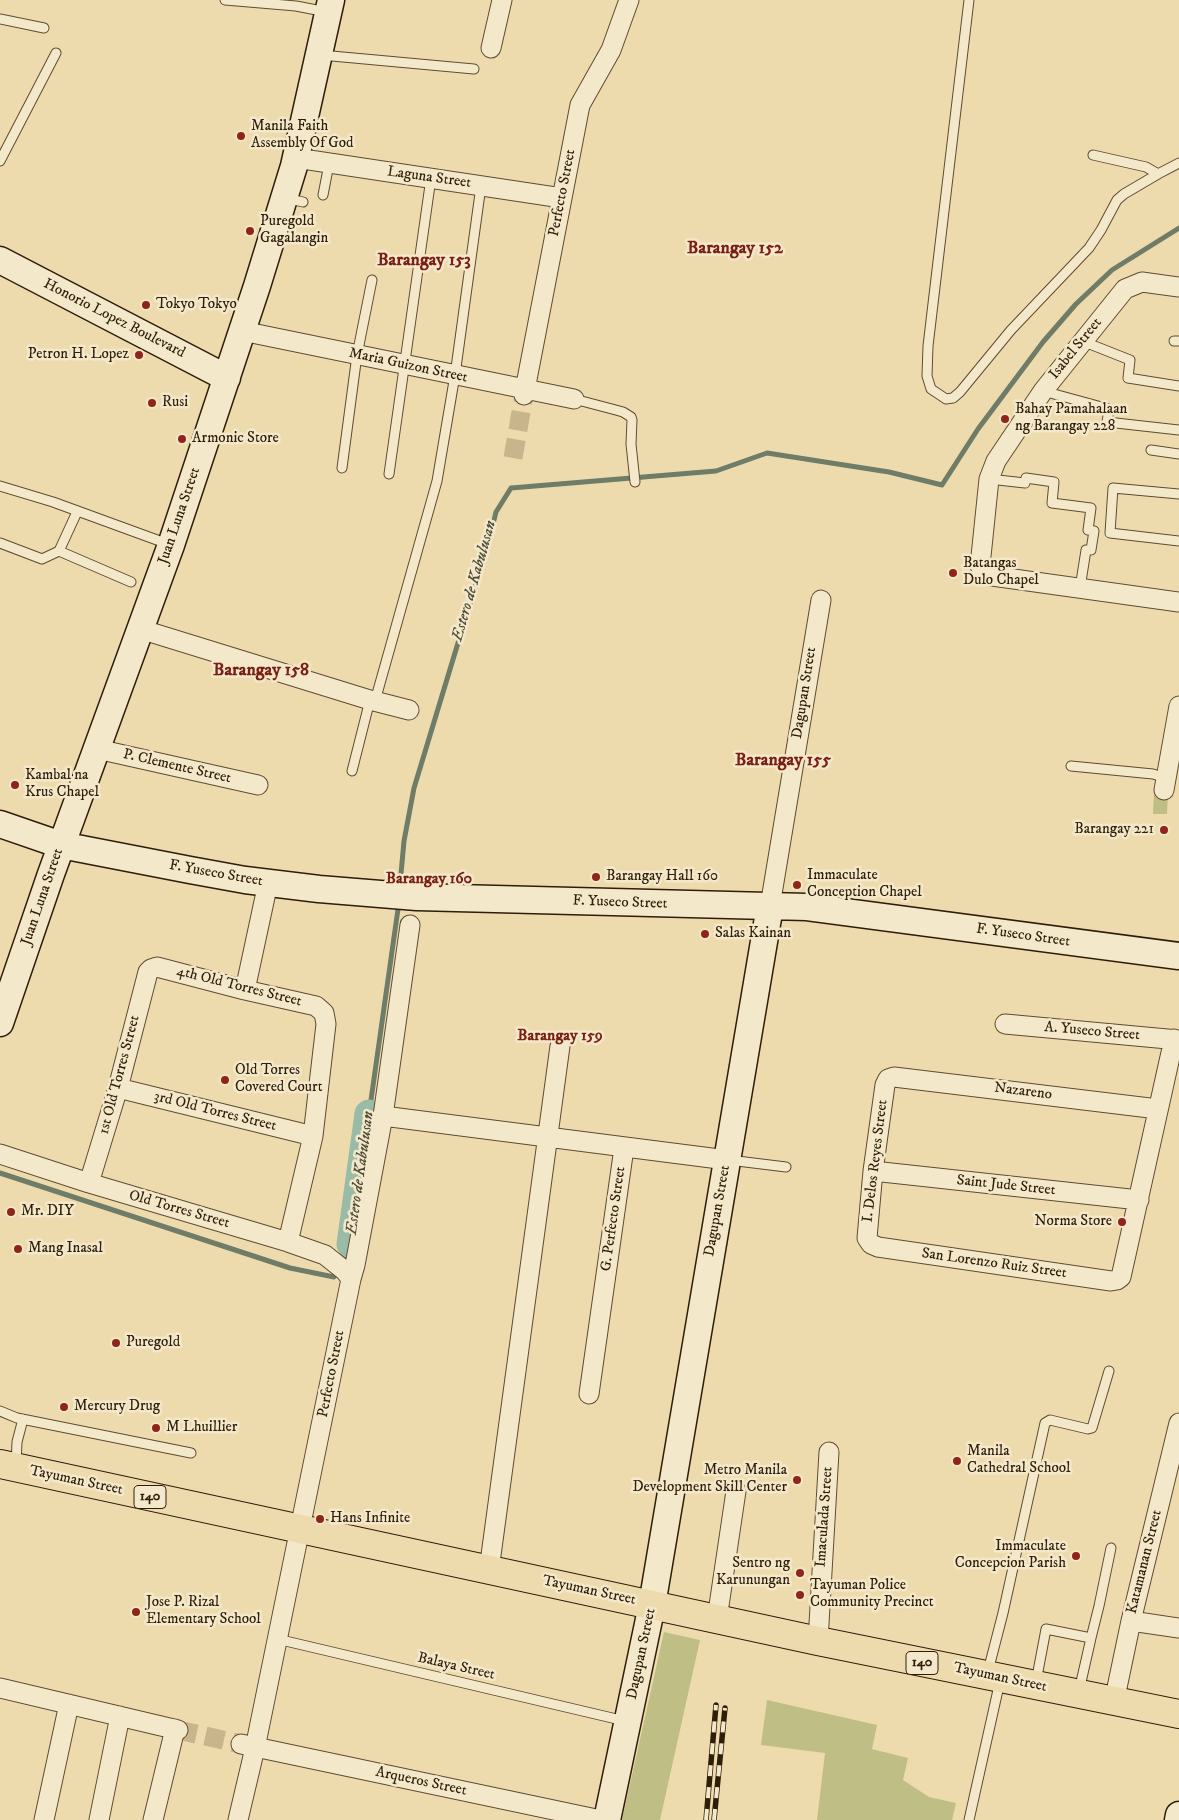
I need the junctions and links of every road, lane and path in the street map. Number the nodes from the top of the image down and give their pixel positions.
1 (225, 0) edge
2 (502, 0) edge
3 (628, 0) edge
4 (969, 0) edge
5 (330, 6) edge
6 (0, 19) edge
7 (44, 28) dead end
8 (492, 48) dead end
9 (56, 53) dead end
10 (319, 55) junction
11 (474, 69) dead end
12 (1093, 155) dead end
13 (296, 158) junction
14 (0, 161) edge
15 (1179, 163) edge
16 (328, 164) junction
17 (1158, 174) junction
18 (431, 178) junction
19 (481, 186) junction
20 (323, 195) dead end
21 (562, 198) junction
22 (0, 260) edge
23 (372, 280) dead end
24 (1179, 286) edge
25 (242, 332) junction
26 (1082, 341) junction
27 (357, 355) junction
28 (404, 365) junction
29 (455, 375) junction
30 (227, 378) junction
31 (1179, 386) edge
32 (1043, 391) junction
33 (525, 392) junction
34 (574, 399) joint
35 (1179, 430) edge
36 (1151, 450) dead end
37 (1179, 454) edge
38 (342, 468) dead end
39 (389, 474) dead end
40 (988, 479) junction
41 (635, 480) dead end
42 (0, 486) edge
43 (1179, 494) edge
44 (77, 512) junction
45 (1179, 541) edge
46 (0, 543) edge
47 (171, 545) junction
48 (59, 551) junction
49 (131, 582) dead end
50 (1080, 588) junction
51 (821, 600) dead end
52 (1179, 602) edge
53 (140, 629) junction
54 (373, 701) junction
55 (1179, 706) edge
56 (409, 710) dead end
57 (97, 749) junction
58 (1071, 766) dead end
59 (352, 770) dead end
60 (1165, 784) joint
61 (258, 785) dead end
62 (0, 824) edge
63 (62, 845) junction
64 (268, 883) junction
65 (770, 906) junction
66 (410, 926) dead end
67 (1179, 956) edge
68 (151, 968) joint
69 (245, 990) junction
70 (0, 1023) edge
71 (1005, 1024) dead end
72 (1176, 1039) edge
73 (560, 1046) dead end
74 (888, 1079) joint
75 (118, 1088) junction
76 (1158, 1109) junction
77 (383, 1116) junction
78 (313, 1136) junction
79 (547, 1138) junction
80 (624, 1148) junction
81 (0, 1154) edge
82 (727, 1160) junction
83 (786, 1167) dead end
84 (872, 1171) junction
85 (90, 1183) junction
86 (1139, 1200) junction
87 (288, 1242) junction
88 (871, 1244) joint
89 (348, 1275) junction
90 (1109, 1371) dead end
91 (589, 1394) dead end
92 (0, 1411) edge
93 (22, 1419) junction
94 (1179, 1423) edge
95 (829, 1452) dead end
96 (191, 1453) dead end
97 (8, 1466) edge
98 (736, 1491) dead end
99 (300, 1530) junction
100 (1110, 1548) dead end
101 (490, 1570) junction
102 (652, 1605) junction
103 (717, 1619) junction
104 (1131, 1621) junction
105 (1179, 1628) edge
106 (1091, 1638) junction
107 (278, 1639) junction
108 (818, 1641) junction
109 (994, 1677) junction
110 (1035, 1686) junction
111 (0, 1688) edge
112 (1078, 1694) junction
113 (1114, 1702) junction
114 (68, 1704) junction
115 (1179, 1714) edge
116 (120, 1716) junction
117 (628, 1722) junction
118 (248, 1746) junction
119 (1179, 1815) edge
120 (44, 1820) edge
121 (99, 1820) edge
122 (154, 1820) edge
123 (240, 1820) edge
124 (601, 1820) edge
125 (607, 1820) edge
126 (969, 1820) edge
127 (1178, 1820) edge

1 - 5 lane
2 - 8 street
3 - 21 street, Perfecto Street
4 - 17 lane
5 - 10 street, Juan Luna Street
6 - 7 lane
9 - 14 lane
10 - 11 lane
10 - 13 street, Juan Luna Street
12 - 17 lane
13 - 16 street, Laguna Street
13 - 25 street, Juan Luna Street
15 - 17 lane
16 - 18 street, Laguna Street
16 - 20 lane
18 - 19 street, Laguna Street
18 - 28 lane
19 - 21 street, Laguna Street
19 - 29 lane
21 - 33 street, Perfecto Street
22 - 30 street, Honorio Lopez Boulevard
23 - 27 lane
24 - 26 street, Isabel Street
25 - 27 street, Maria Guizon Street
25 - 30 street, Juan Luna Street
26 - 31 lane
26 - 32 street, Isabel Street
27 - 28 street, Maria Guizon Street
27 - 38 lane
28 - 29 street, Maria Guizon Street
28 - 39 lane
29 - 33 street, Maria Guizon Street
29 - 54 lane
30 - 47 street, Juan Luna Street
32 - 35 lane
32 - 40 street, Isabel Street
33 - 34 street, Maria Guizon Street
34 - 41 lane
36 - 37 lane
40 - 50 street, Isabel Street
40 - 50 lane
42 - 44 lane
43 - 45 lane
44 - 47 lane
44 - 48 lane
46 - 48 lane
47 - 53 street, Juan Luna Street
48 - 49 lane
50 - 52 street
51 - 65 street, Dagupan Street
53 - 54 street
53 - 57 street, Juan Luna Street
54 - 56 street
54 - 59 lane
55 - 60 street
57 - 61 street, P. Clemente Street
57 - 63 street, Juan Luna Street
58 - 60 lane
62 - 63 street, F. Yuseco Street
63 - 64 street, F. Yuseco Street
63 - 70 street, Juan Luna Street
64 - 65 street, F. Yuseco Street
64 - 69 street
65 - 67 street, F. Yuseco Street
65 - 82 street, Dagupan Street
66 - 77 street, Perfecto Street
68 - 69 street, 4th Old Torres Street
68 - 75 street, 1st Old Torres Street
69 - 78 street, 4th Old Torres Street
71 - 72 street, A. Yuseco Street
72 - 76 street
73 - 79 street
74 - 76 street, Nazareno
74 - 84 street, I. Delos Reyes Street
75 - 78 street, 3rd Old Torres Street
75 - 85 street, 1st Old Torres Street
76 - 86 street
77 - 79 street
77 - 89 street, Perfecto Street
78 - 87 street
79 - 80 street
79 - 101 street
80 - 82 street, G. Perfecto Street
80 - 91 street, G. Perfecto Street
81 - 85 street, Old Torres Street
82 - 83 lane
82 - 102 street, Dagupan Street
84 - 86 street, Saint Jude Street
84 - 88 street, I. Delos Reyes Street
85 - 87 street, Old Torres Street
86 - 88 street, San Lorenzo Ruiz Street
87 - 89 street, Old Torres Street
89 - 99 street, Perfecto Street
90 - 109 lane
92 - 93 lane
93 - 96 lane
93 - 97 lane
94 - 104 street, Katamanan Street
95 - 108 street, Imaculada Street
97 - 99 main road, Tayuman Street / 140
98 - 103 street
99 - 101 main road, Tayuman Street / 140
99 - 107 street, Perfecto Street
100 - 106 lane
101 - 102 main road, Tayuman Street / 140
102 - 103 main road, Tayuman Street / 140
102 - 117 street, Dagupan Street
103 - 108 main road, Tayuman Street / 140
104 - 105 street
104 - 113 street, Katamanan Street
106 - 110 lane
106 - 112 lane
107 - 117 lane, Balaya Street
107 - 118 street, Perfecto Street
108 - 109 main road, Tayuman Street / 140
109 - 110 main road, Tayuman Street / 140
109 - 126 lane
110 - 112 main road, Tayuman Street / 140
111 - 114 street
112 - 113 main road, Tayuman Street / 140
113 - 115 main road, Tayuman Street / 140
114 - 116 street
114 - 120 street
116 - 121 street
116 - 122 street
117 - 125 street, Dagupan Street
118 - 123 street, Perfecto Street
118 - 124 street, Arqueros Street
119 - 127 street

